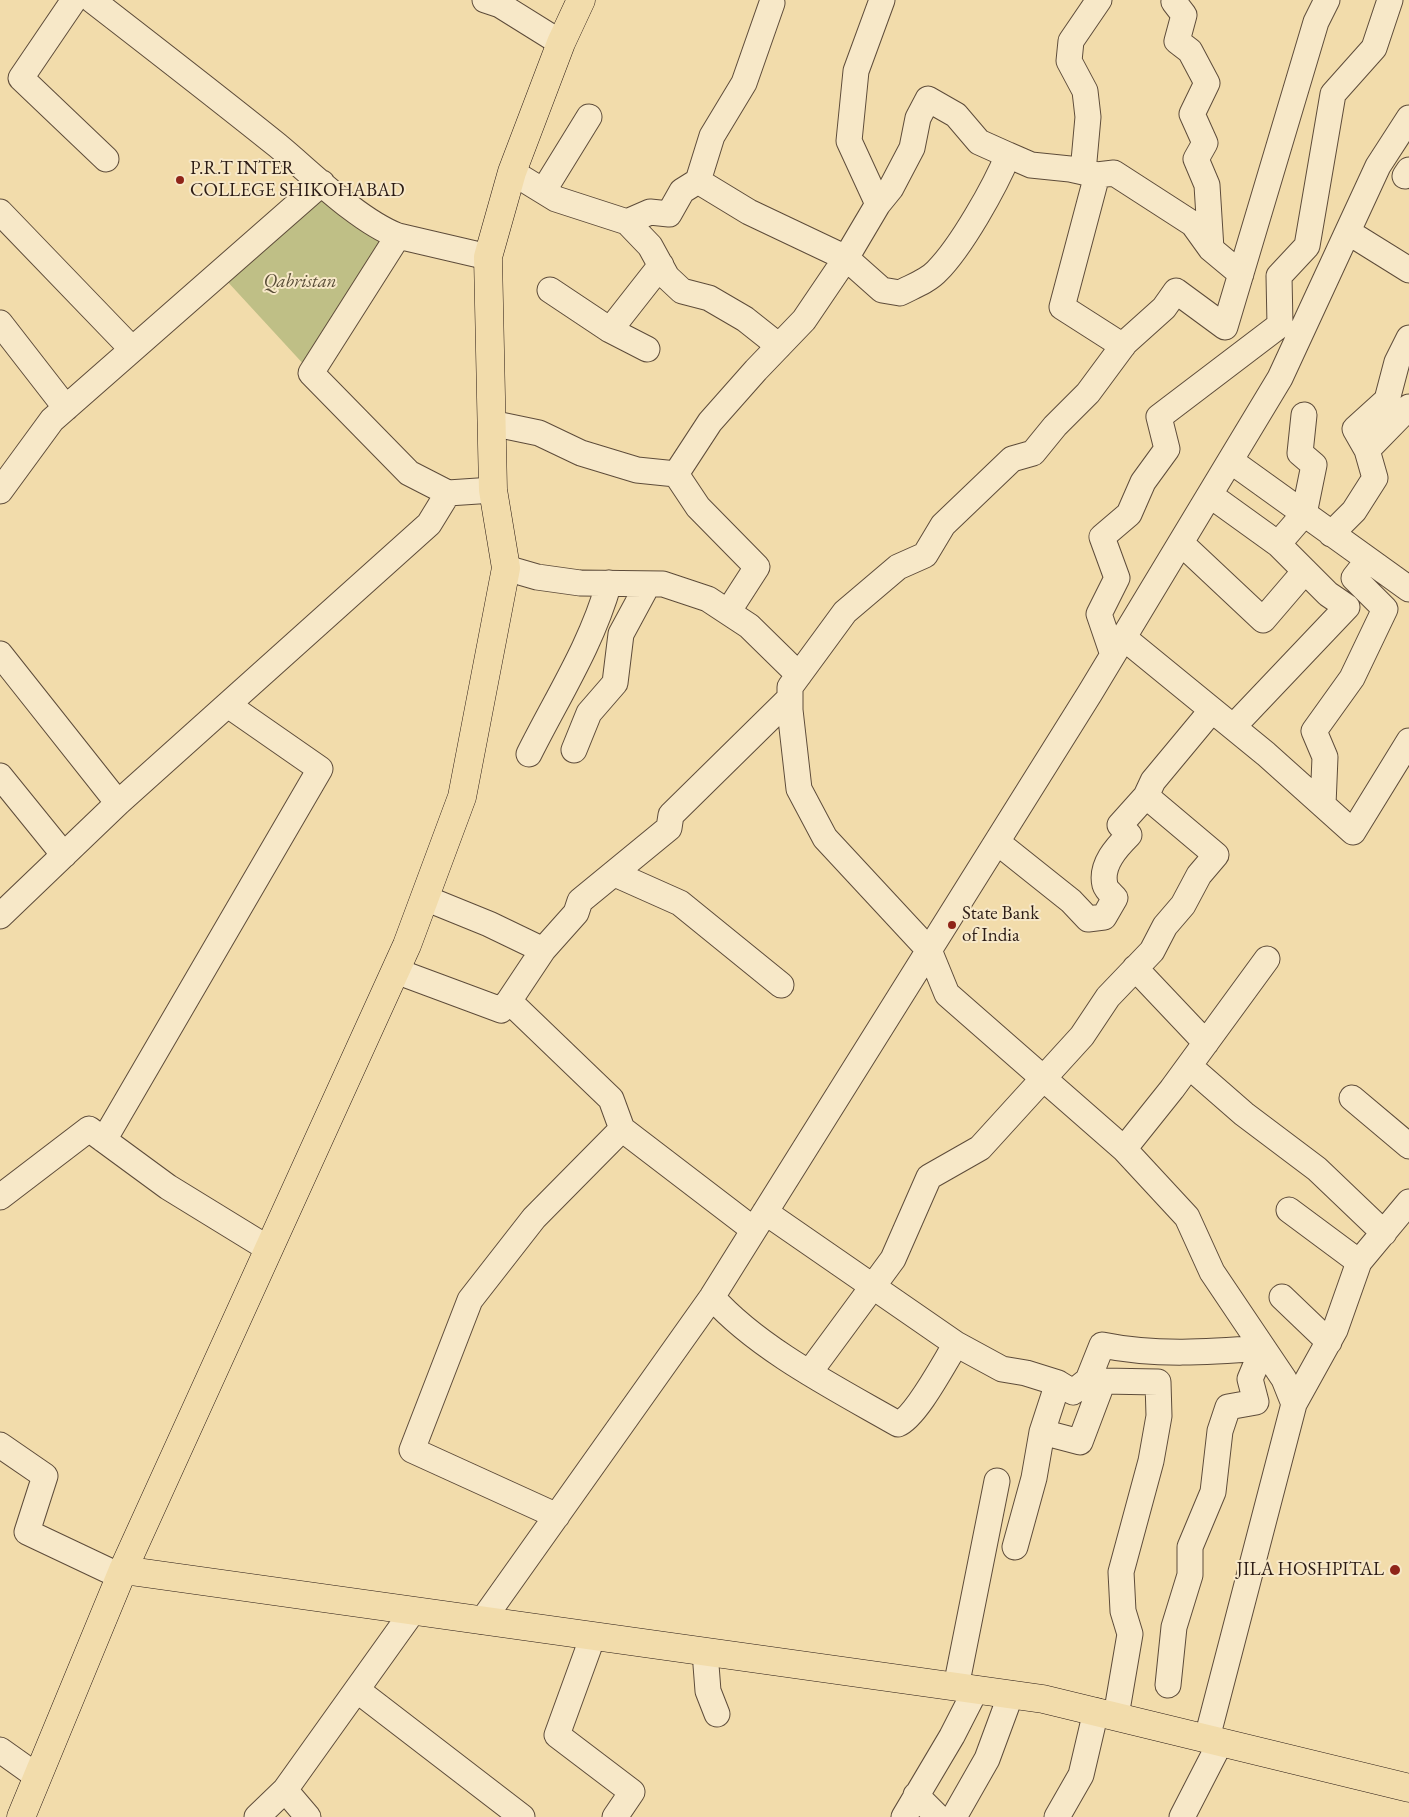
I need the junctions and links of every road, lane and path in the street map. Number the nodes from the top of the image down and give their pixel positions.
1 (74, 0) edge
2 (92, 0) edge
3 (485, 0) edge
4 (581, 0) edge
5 (882, 0) edge
6 (1099, 0) edge
7 (1175, 0) edge
8 (1327, 0) edge
9 (1390, 0) edge
10 (772, 3) dead end
11 (561, 43) junction
12 (589, 117) dead end
13 (1409, 118) edge
14 (1008, 155) junction
15 (106, 159) dead end
16 (512, 172) junction
17 (1090, 173) junction
18 (698, 181) junction
19 (322, 183) junction
20 (544, 190) junction
21 (878, 204) junction
22 (0, 212) edge
23 (627, 222) junction
24 (1348, 232) junction
25 (398, 236) junction
26 (1211, 249) junction
27 (488, 257) junction
28 (846, 258) junction
29 (661, 266) junction
30 (1408, 268) edge
31 (1241, 274) junction
32 (550, 290) dead end
33 (0, 323) edge
34 (610, 330) junction
35 (1409, 338) edge
36 (779, 346) junction
37 (1123, 346) junction
38 (132, 350) junction
39 (646, 350) dead end
40 (1409, 407) edge
41 (66, 408) junction
42 (1304, 415) dead end
43 (491, 423) junction
44 (1367, 450) junction
45 (1230, 461) junction
46 (676, 474) junction
47 (493, 490) junction
48 (0, 491) edge
49 (448, 493) junction
50 (1210, 495) junction
51 (1304, 514) junction
52 (1331, 534) junction
53 (1181, 543) junction
54 (1278, 544) junction
55 (1368, 560) junction
56 (506, 568) junction
57 (1305, 570) junction
58 (609, 583) junction
59 (648, 584) junction
60 (1409, 590) edge
61 (728, 612) junction
62 (1118, 646) junction
63 (0, 654) edge
64 (799, 675) junction
65 (790, 698) junction
66 (228, 705) junction
67 (1212, 710) junction
68 (1233, 727) junction
69 (1409, 741) edge
70 (574, 750) dead end
71 (528, 754) dead end
72 (0, 776) edge
73 (1146, 796) junction
74 (118, 803) junction
75 (1323, 805) junction
76 (997, 842) junction
77 (64, 855) junction
78 (615, 874) junction
79 (425, 898) junction
80 (0, 916) edge
81 (543, 950) junction
82 (930, 950) junction
83 (1267, 959) dead end
84 (1135, 968) junction
85 (396, 971) junction
86 (781, 985) dead end
87 (509, 1001) junction
88 (1206, 1043) junction
89 (1190, 1066) junction
90 (1044, 1079) junction
91 (1352, 1098) dead end
92 (622, 1128) junction
93 (104, 1140) junction
94 (1409, 1146) edge
95 (1124, 1149) junction
96 (0, 1197) edge
97 (1409, 1202) edge
98 (1289, 1210) dead end
99 (760, 1221) junction
100 (1384, 1233) junction
101 (269, 1249) junction
102 (1360, 1262) junction
103 (874, 1285) junction
104 (712, 1297) junction
105 (1282, 1297) dead end
106 (1329, 1342) junction
107 (956, 1344) junction
108 (1263, 1348) junction
109 (809, 1373) junction
110 (1058, 1383) junction
111 (1294, 1404) junction
112 (1042, 1432) junction
113 (0, 1445) edge
114 (997, 1481) dead end
115 (557, 1516) junction
116 (1015, 1547) dead end
117 (122, 1573) junction
118 (413, 1611) junction
119 (482, 1621) junction
120 (593, 1636) junction
121 (704, 1652) junction
122 (1168, 1685) dead end
123 (966, 1688) junction
124 (357, 1690) junction
125 (1011, 1694) junction
126 (717, 1714) dead end
127 (1106, 1714) junction
128 (1214, 1740) junction
129 (0, 1750) edge
130 (38, 1777) junction
131 (1409, 1788) edge
132 (285, 1790) junction
133 (916, 1795) junction
134 (618, 1816) edge
135 (21, 1817) edge
136 (257, 1817) edge
137 (308, 1817) edge
138 (522, 1817) edge
139 (904, 1817) edge
140 (938, 1817) edge
141 (954, 1817) edge
142 (1057, 1817) edge
143 (1182, 1817) edge

1 - 15 street
2 - 19 street
3 - 11 street
4 - 11 main road
5 - 21 street
6 - 17 street
7 - 26 street
8 - 31 street
9 - 62 street
10 - 18 street
11 - 16 main road
12 - 20 street
13 - 24 street
14 - 17 street
14 - 21 street
14 - 28 street
16 - 20 street
16 - 27 main road
17 - 26 street
17 - 37 street
18 - 23 street
18 - 28 street
19 - 25 street
19 - 38 street
20 - 23 street
21 - 28 street
22 - 38 street
23 - 29 street
24 - 30 street
24 - 45 street
25 - 27 street
25 - 49 street
26 - 31 street
27 - 43 main road
28 - 36 street
29 - 34 street
29 - 36 street
31 - 37 street
32 - 34 street
33 - 41 street
34 - 39 street
35 - 44 street
36 - 46 street
37 - 64 street
38 - 41 street
40 - 44 street
41 - 48 street
42 - 51 street
43 - 46 street
43 - 47 main road
44 - 52 street
45 - 50 street
45 - 51 street
46 - 61 street
47 - 49 street
47 - 56 main road
49 - 66 street
50 - 53 street
50 - 54 street
51 - 52 street
51 - 54 street
52 - 55 street
53 - 57 street
53 - 62 street
54 - 57 street
55 - 60 street
55 - 75 street
56 - 58 street
56 - 79 main road
57 - 68 street
58 - 59 street
58 - 71 street
59 - 61 street
59 - 70 street
61 - 64 street
62 - 67 street
62 - 76 street
63 - 74 street
64 - 65 street
65 - 78 street
65 - 82 street
66 - 74 street
66 - 93 street
67 - 68 street
67 - 73 street
68 - 75 street
69 - 75 street
72 - 77 street
73 - 76 street
73 - 84 street
74 - 77 street
76 - 82 street
77 - 80 street
78 - 81 street
78 - 86 street
79 - 81 street
79 - 85 main road
81 - 87 street
82 - 90 street
82 - 99 street
83 - 88 street
84 - 88 street
84 - 90 street
85 - 87 street
85 - 101 main road
87 - 92 street
88 - 89 street
89 - 95 street
89 - 100 street
90 - 95 street
90 - 103 street
91 - 94 street
92 - 99 street
92 - 115 street
93 - 96 street
93 - 101 street
95 - 108 street
97 - 100 street
98 - 102 street
99 - 103 street
99 - 104 street
100 - 102 street
101 - 117 main road
102 - 106 street
103 - 107 street
103 - 109 street
104 - 109 street
104 - 115 street
105 - 106 street
106 - 111 street
107 - 109 street
107 - 110 street
108 - 110 street
108 - 111 street
108 - 122 street
110 - 112 street
111 - 128 street
112 - 116 street
112 - 127 street
113 - 117 street
114 - 123 street
115 - 119 street
117 - 118 main road
117 - 130 main road
118 - 119 main road
118 - 124 street
119 - 120 main road
120 - 121 main road
120 - 134 street
121 - 123 main road
121 - 126 street
123 - 125 main road
123 - 133 street
124 - 132 street
124 - 138 street
125 - 127 main road
125 - 141 street
127 - 128 main road
127 - 142 street
128 - 131 main road
128 - 143 street
129 - 130 street
130 - 135 main road
132 - 136 street
132 - 137 street
133 - 139 street
133 - 140 street

